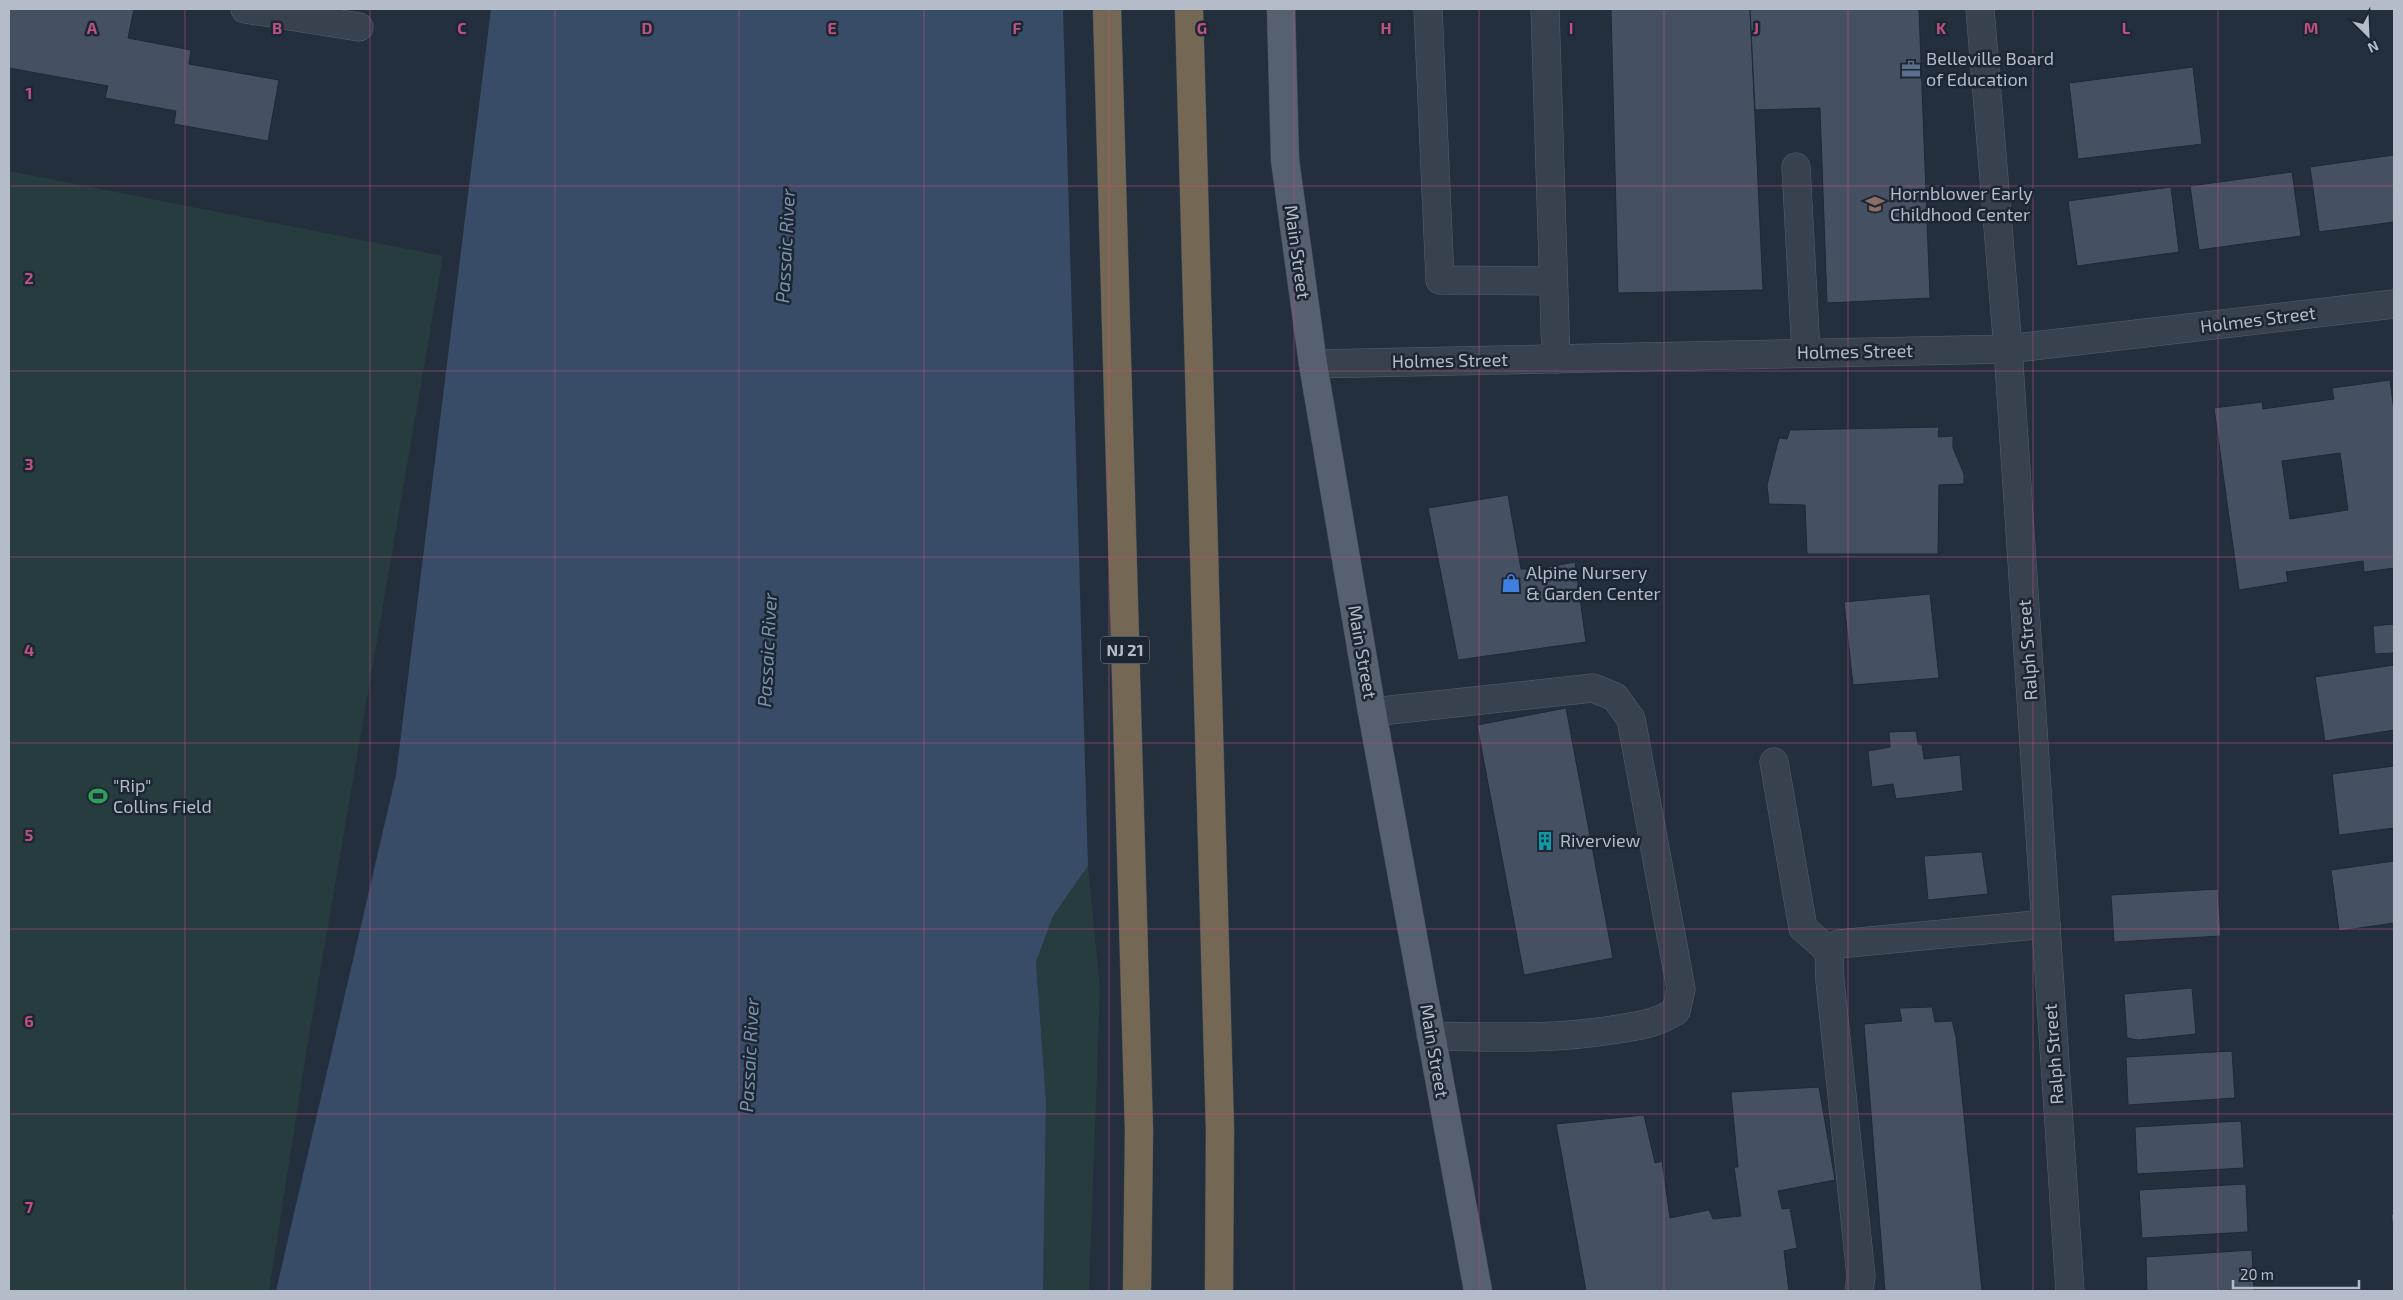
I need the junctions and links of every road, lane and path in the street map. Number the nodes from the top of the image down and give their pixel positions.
1 (245, 9) edge
2 (1107, 9) edge
3 (1189, 9) edge
4 (1282, 9) edge
5 (1428, 9) edge
6 (1545, 9) edge
7 (1980, 9) edge
8 (359, 27) dead end
9 (1796, 167) dead end
10 (1554, 281) junction
11 (2394, 304) edge
12 (2008, 349) junction
13 (1806, 353) junction
14 (1556, 359) junction
15 (1313, 364) junction
16 (1372, 712) junction
17 (1774, 762) dead end
18 (2046, 924) junction
19 (1829, 951) junction
20 (1431, 1036) junction
21 (1137, 1291) edge
22 (1219, 1291) edge
23 (1478, 1291) edge
24 (1859, 1291) edge
25 (2070, 1291) edge

1 - 8 street
2 - 21 highway, NJ 21
3 - 22 highway
4 - 15 main road, Main Street
5 - 10 street
6 - 10 street
7 - 12 street, Ralph Street
9 - 13 street
10 - 14 street
11 - 12 street, Holmes Street
12 - 13 street, Holmes Street
12 - 18 street, Ralph Street
13 - 14 street, Holmes Street
14 - 15 street, Holmes Street
15 - 16 main road, Main Street
16 - 20 main road, Main Street
16 - 20 street
17 - 19 street
18 - 19 street
18 - 25 street, Ralph Street
19 - 24 street
20 - 23 main road, Main Street

